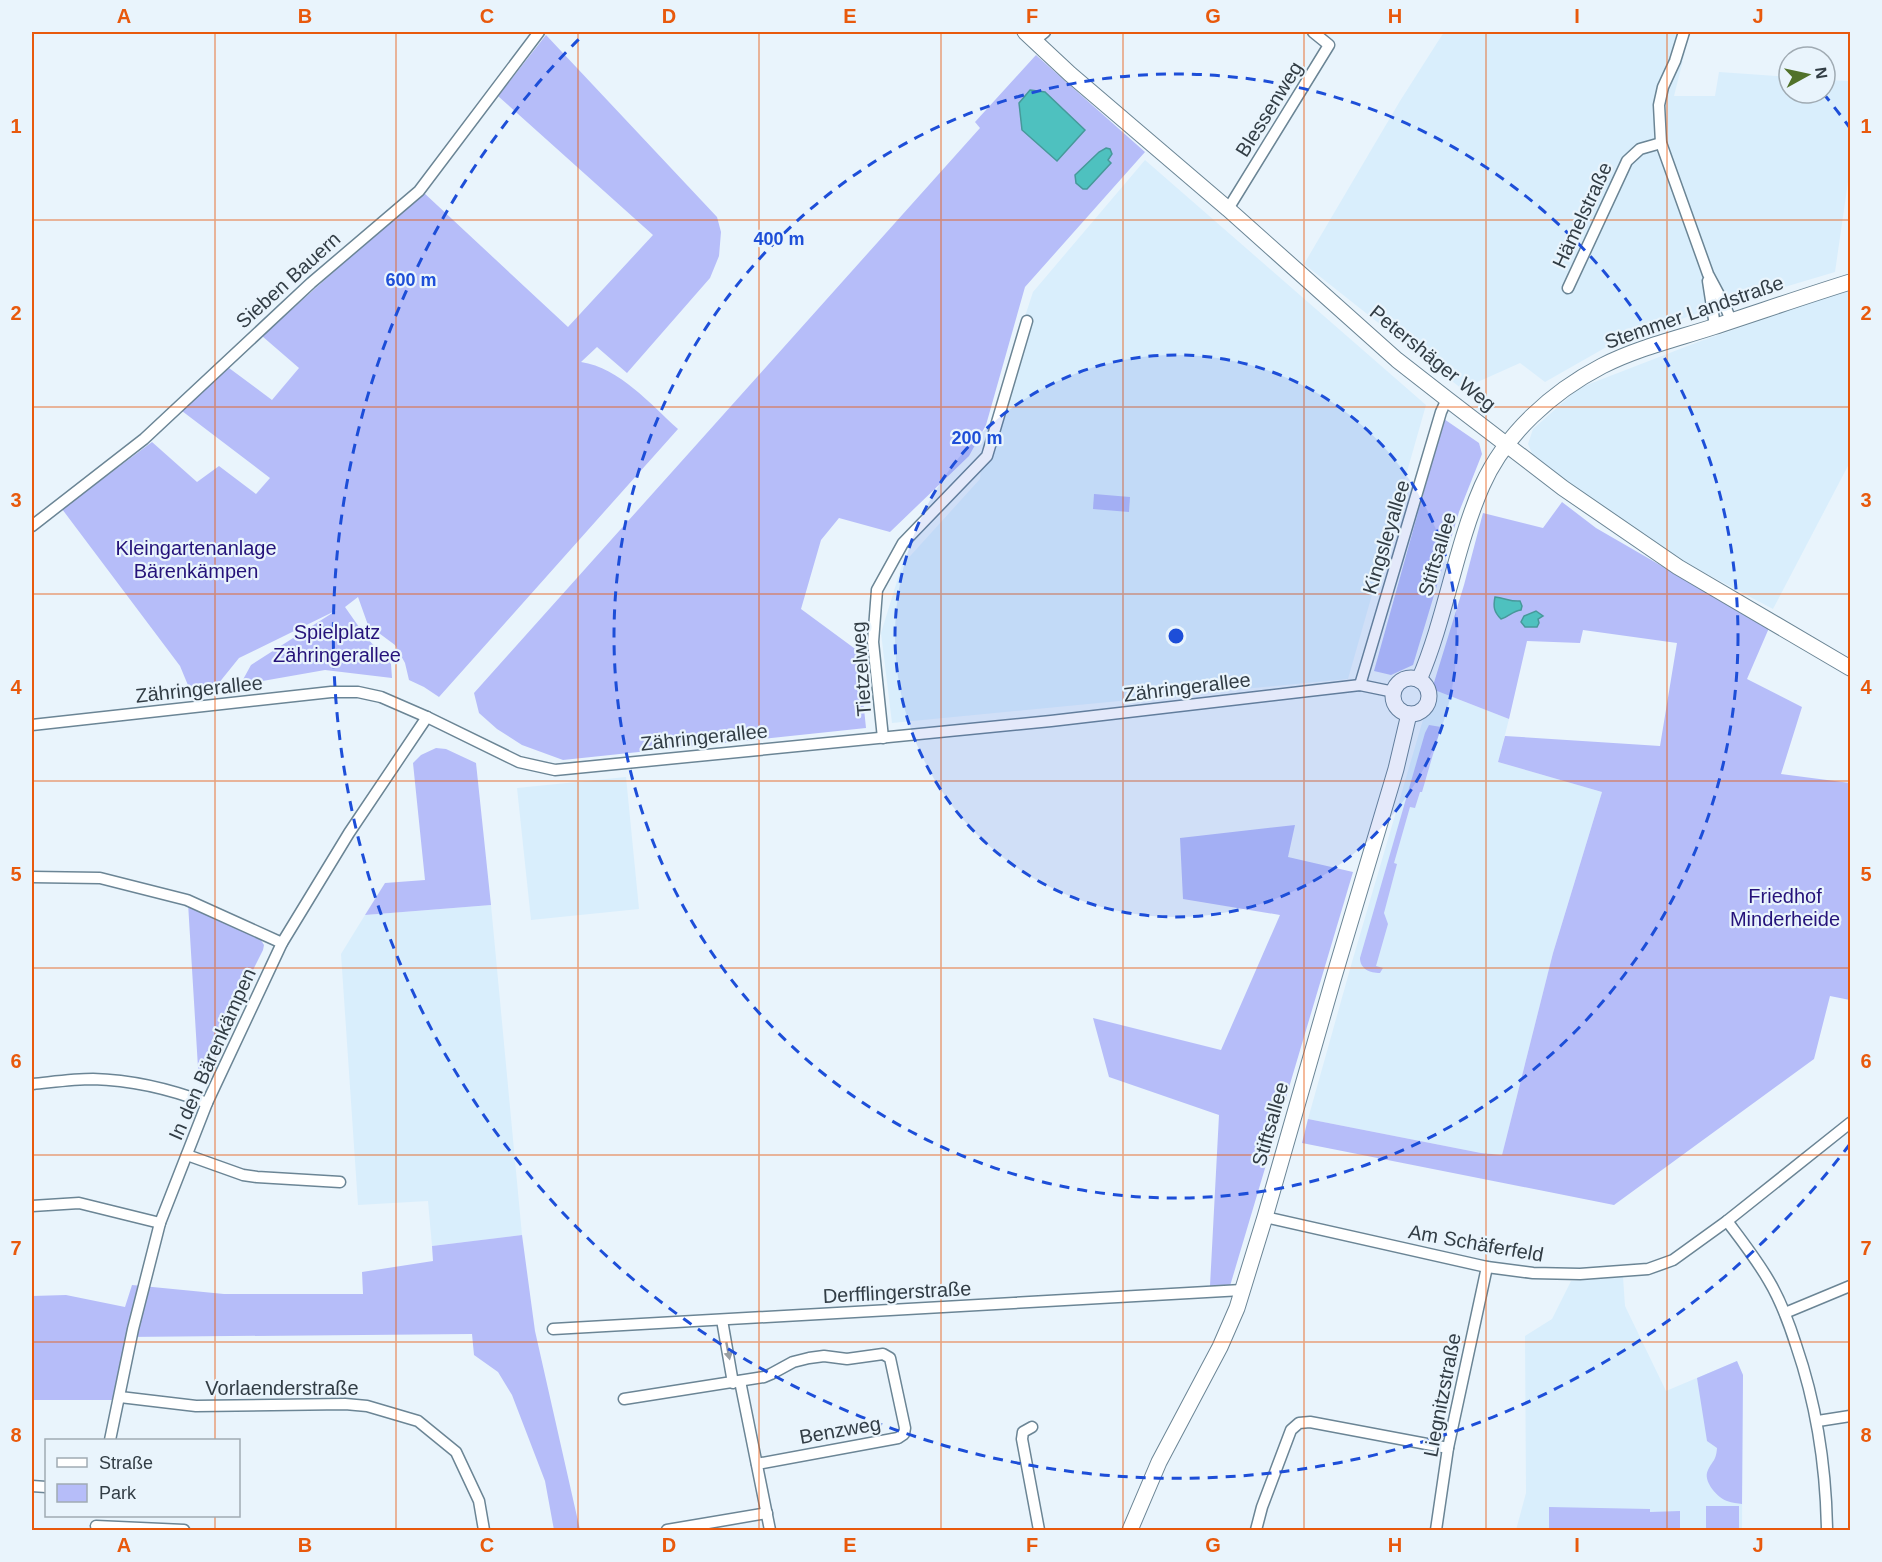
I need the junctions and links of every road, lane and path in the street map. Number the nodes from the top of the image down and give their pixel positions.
1 (539, 32) edge
2 (1313, 32) edge
3 (1684, 32) edge
4 (1035, 34) edge
5 (1661, 142) junction
6 (1228, 209) junction
7 (1708, 274) junction
8 (1851, 282) edge
9 (1568, 288) dead end
10 (1731, 320) junction
11 (1027, 321) dead end
12 (1715, 326) junction
13 (1447, 399) junction
14 (1507, 445) junction
15 (32, 526) edge
16 (1851, 668) edge
17 (1419, 680) junction
18 (1360, 685) junction
19 (1394, 692) junction
20 (1409, 714) junction
21 (427, 717) junction
22 (32, 725) edge
23 (884, 738) junction
24 (32, 877) edge
25 (282, 943) junction
26 (33, 1084) edge
27 (207, 1103) junction
28 (1851, 1123) edge
29 (187, 1155) junction
30 (340, 1182) dead end
31 (32, 1206) edge
32 (1265, 1217) junction
33 (1727, 1221) junction
34 (160, 1223) junction
35 (1487, 1267) junction
36 (1851, 1286) edge
37 (1242, 1290) junction
38 (1785, 1313) junction
39 (722, 1320) junction
40 (553, 1329) dead end
41 (737, 1382) junction
42 (120, 1396) junction
43 (624, 1399) dead end
44 (1851, 1416) edge
45 (1818, 1421) junction
46 (1032, 1427) dead end
47 (110, 1439) edge
48 (1448, 1448) junction
49 (757, 1464) junction
50 (767, 1513) junction
51 (96, 1524) edge
52 (184, 1530) edge
53 (484, 1530) edge
54 (667, 1530) edge
55 (770, 1530) edge
56 (1039, 1530) edge
57 (1130, 1530) edge
58 (1256, 1530) edge
59 (1436, 1530) edge
60 (1827, 1530) edge

1 - 15 street, Sieben Bauern
2 - 6 street, Blessenweg
3 - 5 street
4 - 6 main road, Petershäger Weg
5 - 7 street
5 - 9 street, Hämelstraße
6 - 13 main road, Petershäger Weg
7 - 10 street
7 - 12 street
8 - 10 main road, Stemmer Landstraße
10 - 12 main road, Stemmer Landstraße
11 - 23 street, Tietzelweg
12 - 14 main road, Stemmer Landstraße
13 - 14 main road, Petershäger Weg
13 - 18 street, Kingsleyallee
14 - 16 main road, Petershäger Weg
14 - 17 main road, Stiftsallee
17 - 19 main road
17 - 20 main road
18 - 19 street, Zähringerallee
18 - 23 street, Zähringerallee
19 - 20 main road
20 - 32 main road, Stiftsallee
21 - 22 street, Zähringerallee
21 - 23 street, Zähringerallee
21 - 25 street, In den Bärenkämpen
24 - 25 street
25 - 27 street, In den Bärenkämpen
26 - 27 street
27 - 29 street, In den Bärenkämpen
28 - 33 street, Am Schäferfeld
29 - 30 street
29 - 34 street, In den Bärenkämpen
31 - 34 street
32 - 35 street, Am Schäferfeld
32 - 37 main road, Stiftsallee
33 - 35 street, Am Schäferfeld
33 - 38 street
34 - 42 street, In den Bärenkämpen
35 - 48 street, Liegnitzstraße
36 - 38 street
37 - 39 street, Derfflingerstraße
37 - 57 main road, Stiftsallee
38 - 45 street
39 - 40 street, Derfflingerstraße
39 -> 41 street
41 - 43 street, Benzweg
41 - 49 street
41 - 49 street, Benzweg
42 - 47 street, In den Bärenkämpen
42 - 53 street, Vorlaenderstraße
44 - 45 street
45 - 60 street
46 - 56 street
48 - 58 street
48 - 59 street, Liegnitzstraße
49 - 50 street
50 - 54 street
50 - 55 street
51 - 52 street

